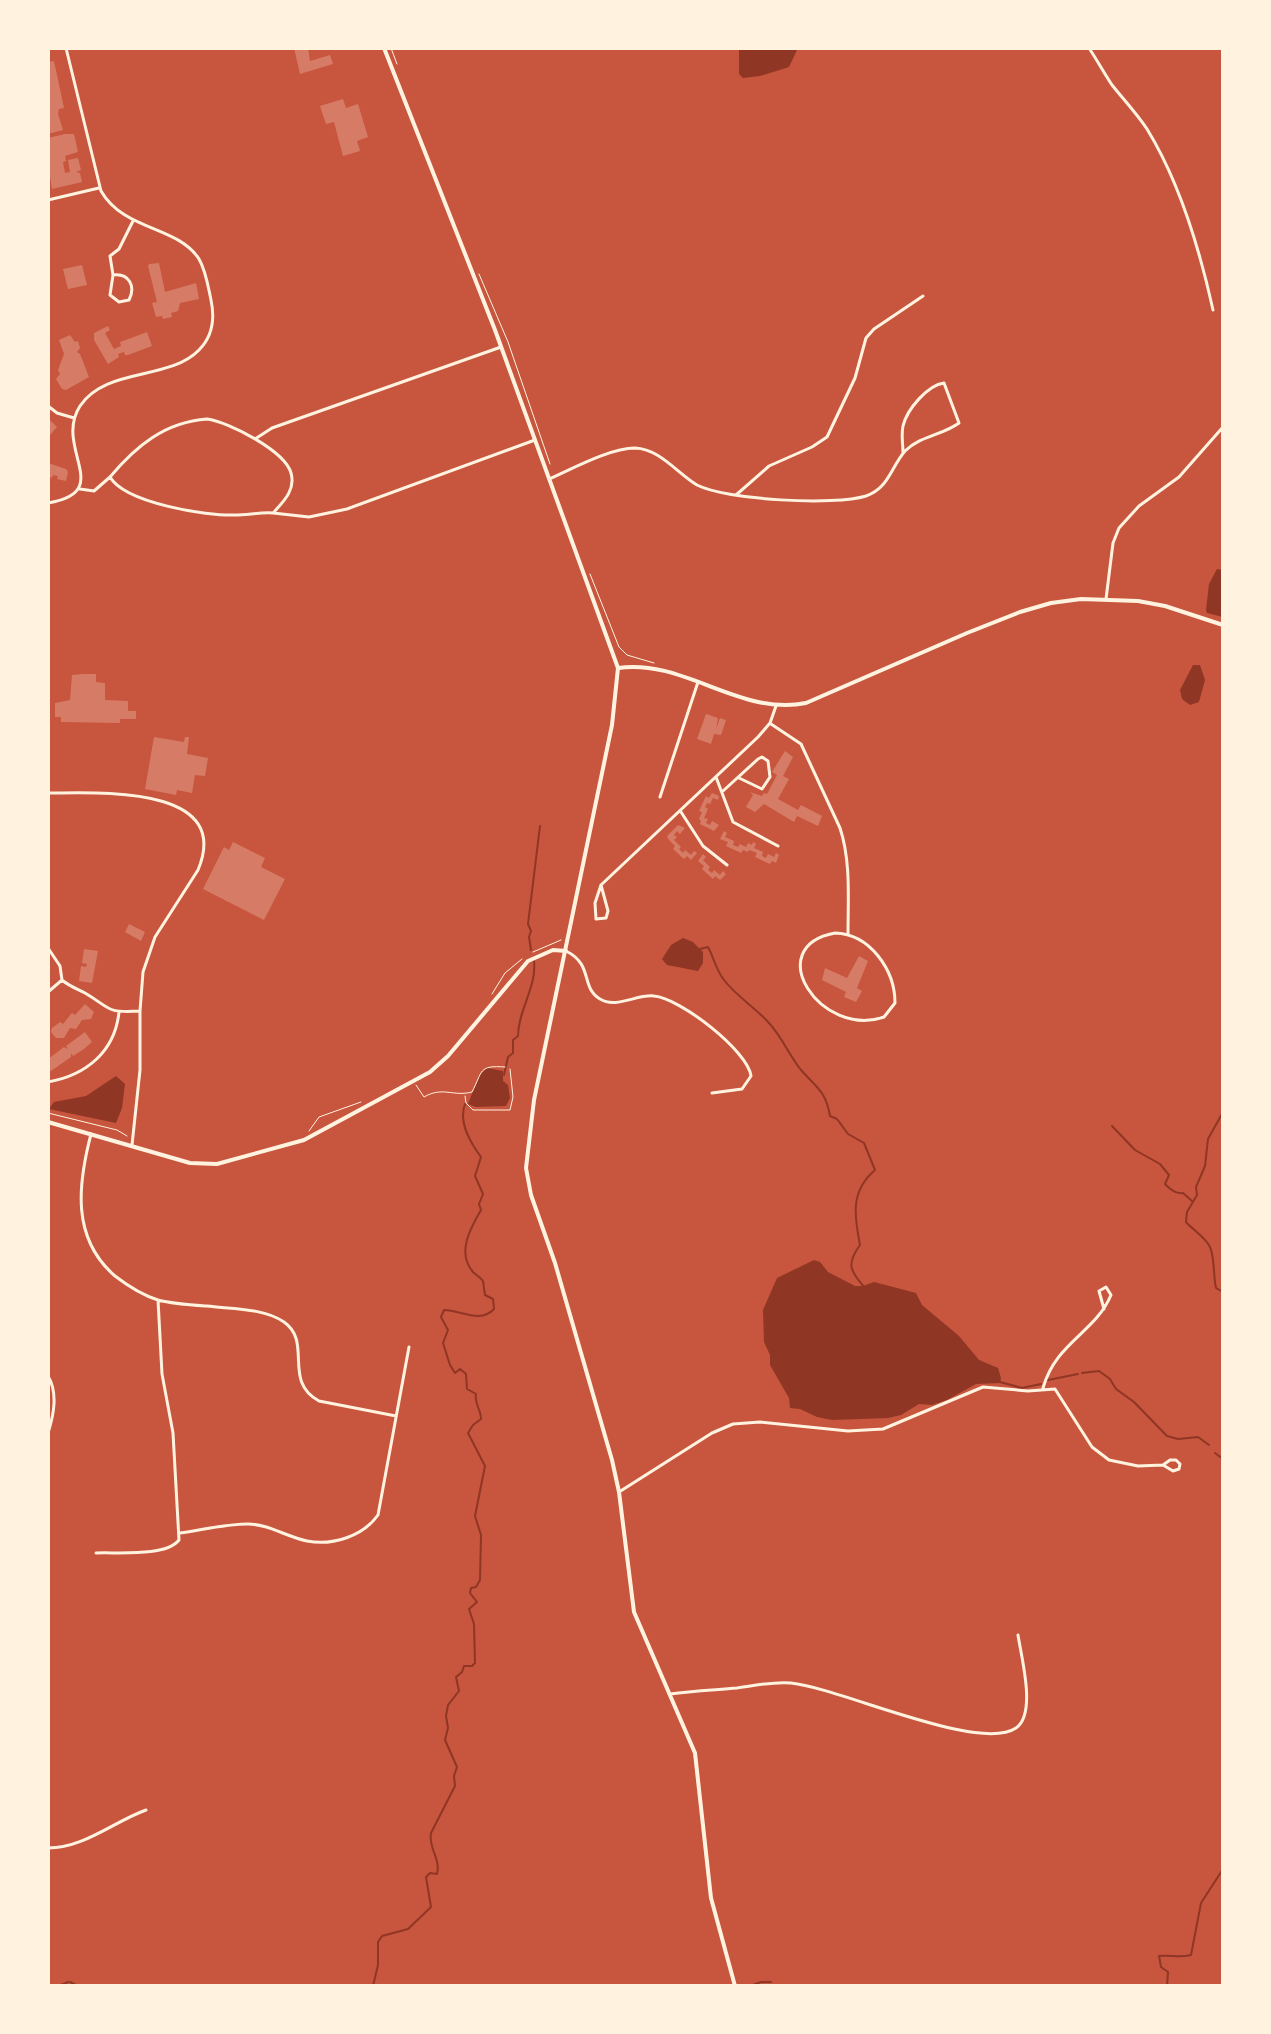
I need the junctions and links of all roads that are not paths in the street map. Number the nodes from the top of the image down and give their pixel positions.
1 (66, 48) edge
2 (384, 48) edge
3 (1089, 48) edge
4 (99, 187) junction
5 (48, 200) edge
6 (133, 220) junction
7 (113, 275) junction
8 (923, 296) dead end
9 (1213, 310) dead end
10 (501, 347) junction
11 (48, 406) edge
12 (74, 418) junction
13 (1223, 427) edge
14 (255, 439) junction
15 (535, 440) junction
16 (903, 453) junction
17 (110, 477) junction
18 (549, 479) junction
19 (79, 490) junction
20 (736, 495) junction
21 (48, 503) edge
22 (273, 513) junction
23 (1106, 599) junction
24 (1223, 625) edge
25 (618, 668) junction
26 (698, 681) junction
27 (776, 706) junction
28 (770, 723) junction
29 (716, 777) junction
30 (739, 778) junction
31 (723, 791) junction
32 (48, 793) edge
33 (660, 797) dead end
34 (681, 812) junction
35 (778, 846) dead end
36 (727, 865) dead end
37 (601, 885) junction
38 (848, 934) junction
39 (48, 948) edge
40 (566, 951) junction
41 (62, 980) junction
42 (48, 992) edge
43 (140, 1011) junction
44 (119, 1012) junction
45 (48, 1082) edge
46 (712, 1093) dead end
47 (48, 1122) edge
48 (91, 1134) junction
49 (132, 1142) junction
50 (158, 1300) junction
51 (1104, 1309) junction
52 (409, 1347) dead end
53 (48, 1376) edge
54 (1043, 1388) junction
55 (396, 1416) junction
56 (48, 1433) edge
57 (1163, 1465) dead end
58 (619, 1492) junction
59 (180, 1533) junction
60 (96, 1553) dead end
61 (1018, 1635) dead end
62 (670, 1694) junction
63 (146, 1810) dead end
64 (48, 1848) edge
65 (735, 1986) edge

1 - 4 street
2 - 10 main road
3 - 9 street
4 - 5 street
4 - 6 street
6 - 7 street
6 - 12 street
7 - 7 street
8 - 20 street
10 - 14 street
10 - 15 main road
11 - 12 street
12 - 19 street
13 - 23 street
14 - 17 street
14 - 22 street
15 - 18 main road
15 - 22 street
16 - 16 street
16 - 20 street
17 - 19 street
17 - 22 street
18 - 20 street
18 - 25 main road
19 - 21 street
23 - 24 main road
23 - 27 main road
25 - 26 main road
25 - 40 main road
26 - 27 main road
26 - 33 street
27 - 28 street
28 - 29 street
28 - 38 street
29 - 31 street
29 - 34 street
30 - 30 street
30 - 31 street
31 - 35 street
32 - 43 street
34 - 36 street
34 - 37 street
37 - 37 street
38 - 38 street
39 - 41 street
40 - 46 street
40 - 49 main road
40 - 58 main road
41 - 42 street
41 - 44 street
43 - 44 street
43 - 49 street
44 - 45 street
47 - 48 main road
48 - 49 main road
48 - 50 street
50 - 55 street
50 - 59 street
51 - 51 street
51 - 54 street
52 - 55 street
53 - 56 street
54 - 57 street
54 - 58 street
55 - 59 street
58 - 62 main road
59 - 60 street
61 - 62 street
62 - 65 main road
63 - 64 street

